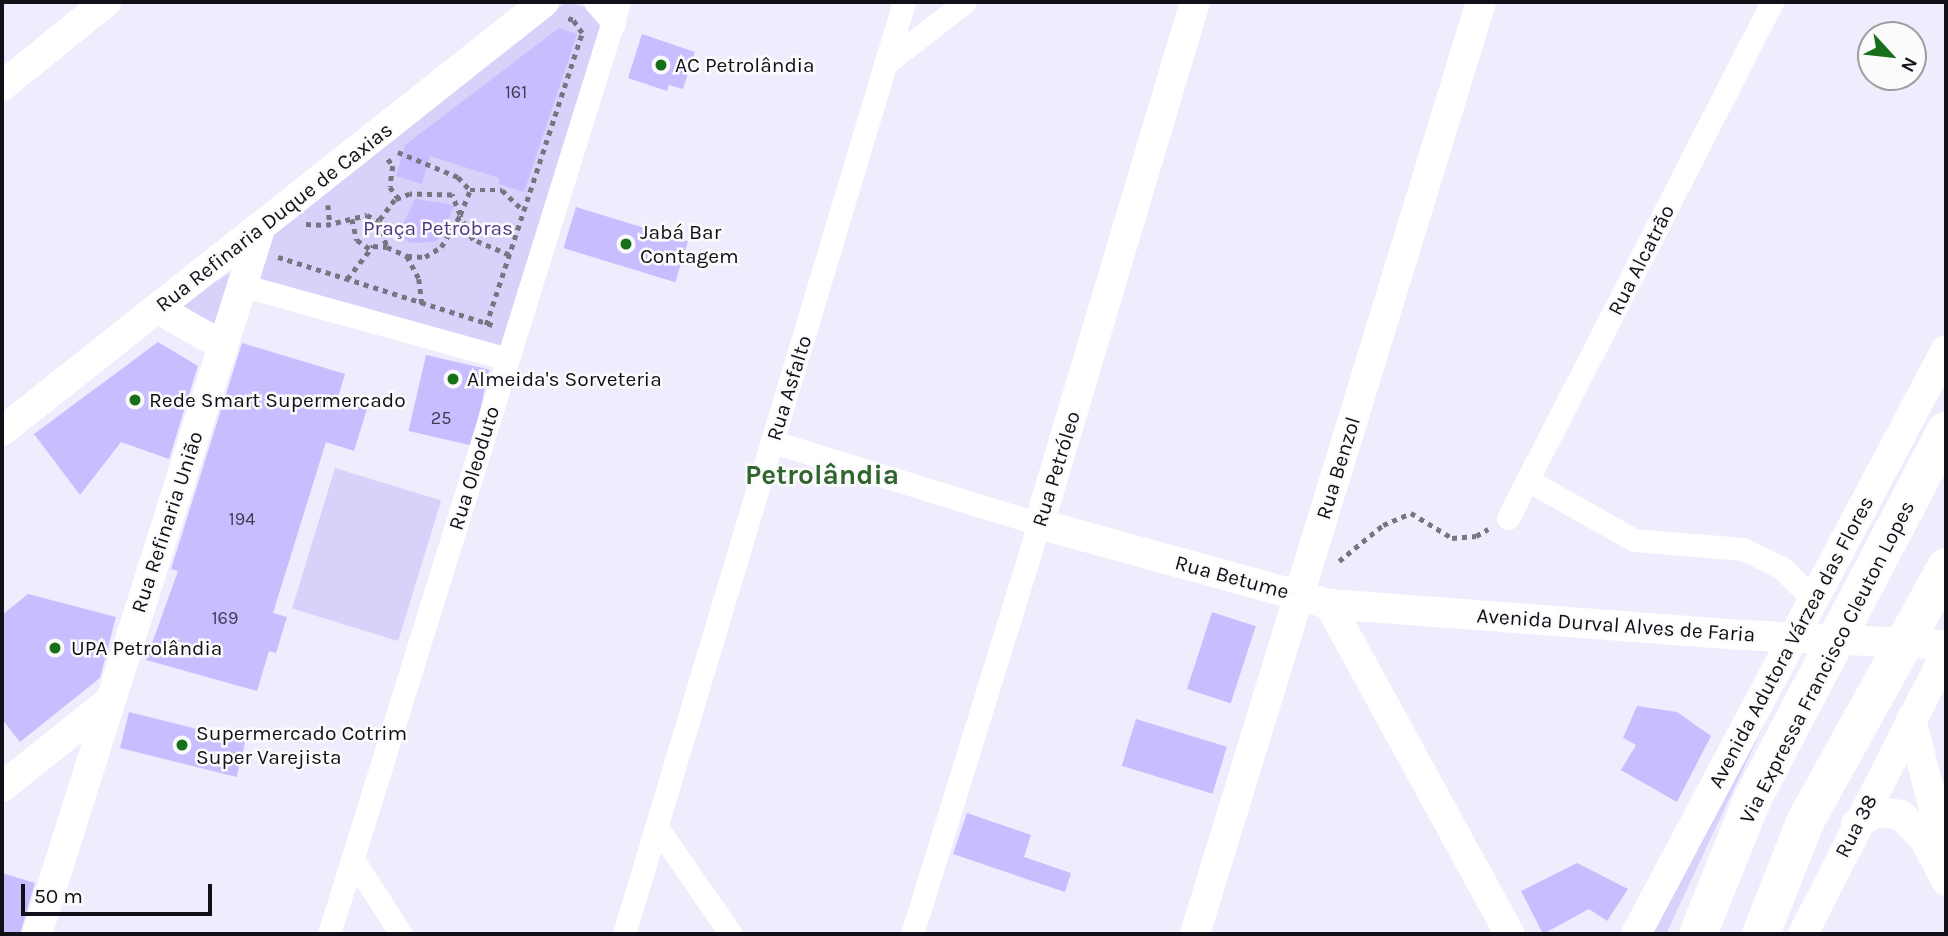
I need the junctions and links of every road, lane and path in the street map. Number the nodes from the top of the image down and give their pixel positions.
1 (106, 2) edge
2 (595, 2) edge
3 (619, 2) edge
4 (904, 2) edge
5 (965, 2) edge
6 (1195, 2) edge
7 (1481, 2) edge
8 (1772, 2) edge
9 (554, 5) edge
10 (614, 24) junction
11 (886, 64) junction
12 (2, 86) edge
13 (470, 190) junction
14 (398, 198) junction
15 (523, 210) junction
16 (460, 215) junction
17 (296, 218) dead end
18 (352, 219) junction
19 (379, 221) junction
20 (269, 237) junction
21 (387, 247) junction
22 (370, 249) junction
23 (509, 255) junction
24 (407, 256) junction
25 (347, 279) junction
26 (241, 285) junction
27 (422, 304) junction
28 (158, 309) junction
29 (501, 321) dead end
30 (486, 325) junction
31 (223, 346) junction
32 (1946, 350) edge
33 (507, 359) junction
34 (2, 431) edge
35 (1946, 431) edge
36 (773, 442) junction
37 (1529, 481) junction
38 (1508, 518) joint
39 (1040, 524) junction
40 (1946, 566) edge
41 (1298, 595) junction
42 (1813, 599) junction
43 (1329, 604) junction
44 (1946, 645) edge
45 (1946, 653) edge
46 (111, 700) junction
47 (1911, 719) junction
48 (2, 787) edge
49 (1856, 824) junction
50 (658, 829) junction
51 (1946, 856) edge
52 (354, 861) junction
53 (1946, 881) edge
54 (41, 931) edge
55 (329, 934) edge
56 (401, 934) edge
57 (624, 934) edge
58 (731, 934) edge
59 (912, 934) edge
60 (1195, 934) edge
61 (1510, 934) edge
62 (1636, 934) edge
63 (1698, 934) edge
64 (1760, 934) edge
65 (1803, 934) edge

1 - 12 street
2 - 10 street
3 - 10 street, Rua Oleoduto
4 - 11 street, Rua Asfalto
5 - 11 street
6 - 39 street, Rua Petróleo
7 - 41 street, Rua Benzol
8 - 37 street, Rua Alcatrão
9 - 15 path
9 - 20 street, Rua Refinaria Duque de Caxias
10 - 33 street, Rua Oleoduto
11 - 36 street, Rua Asfalto
13 - 14 path
13 - 15 path
13 - 16 path
14 - 16 path
14 - 19 path
15 - 23 path
16 - 23 path
16 - 24 path
17 - 18 path
18 - 19 path
18 - 22 path
19 - 21 path
20 - 25 path
20 - 26 street, Rua Refinaria União
20 - 28 street, Rua Refinaria Duque de Caxias
21 - 22 path
21 - 24 path
22 - 25 path
23 - 30 path
24 - 27 path
25 - 27 path
26 - 31 street, Rua Refinaria União
26 - 33 street
27 - 30 path
28 - 31 street
28 - 34 street, Rua Refinaria Duque de Caxias
29 - 30 path
31 - 46 street, Rua Refinaria União
32 - 42 street, Avenida Adutora Várzea das Flores
33 - 52 street, Rua Oleoduto
35 - 63 highway, Via Expressa Francisco Cleuton Lopes
36 - 39 street, Rua Betume
36 - 50 street, Rua Asfalto
37 - 38 street, Rua Alcatrão
37 - 42 street
38 - 41 path
39 - 41 street, Rua Betume
39 - 59 street, Rua Petróleo
40 - 64 highway
41 - 43 street, Rua Betume
41 - 60 street, Rua Benzol
42 - 62 street, Avenida Adutora Várzea das Flores
43 - 44 street, Avenida Durval Alves de Faria
43 - 61 street
45 - 47 street
46 - 48 street
46 - 54 street, Rua Refinaria União
47 - 49 street, Rua 38
47 - 51 street
49 - 53 street
49 - 65 street, Rua 38
50 - 57 street, Rua Asfalto
50 - 58 street
52 - 55 street, Rua Oleoduto
52 - 56 street

